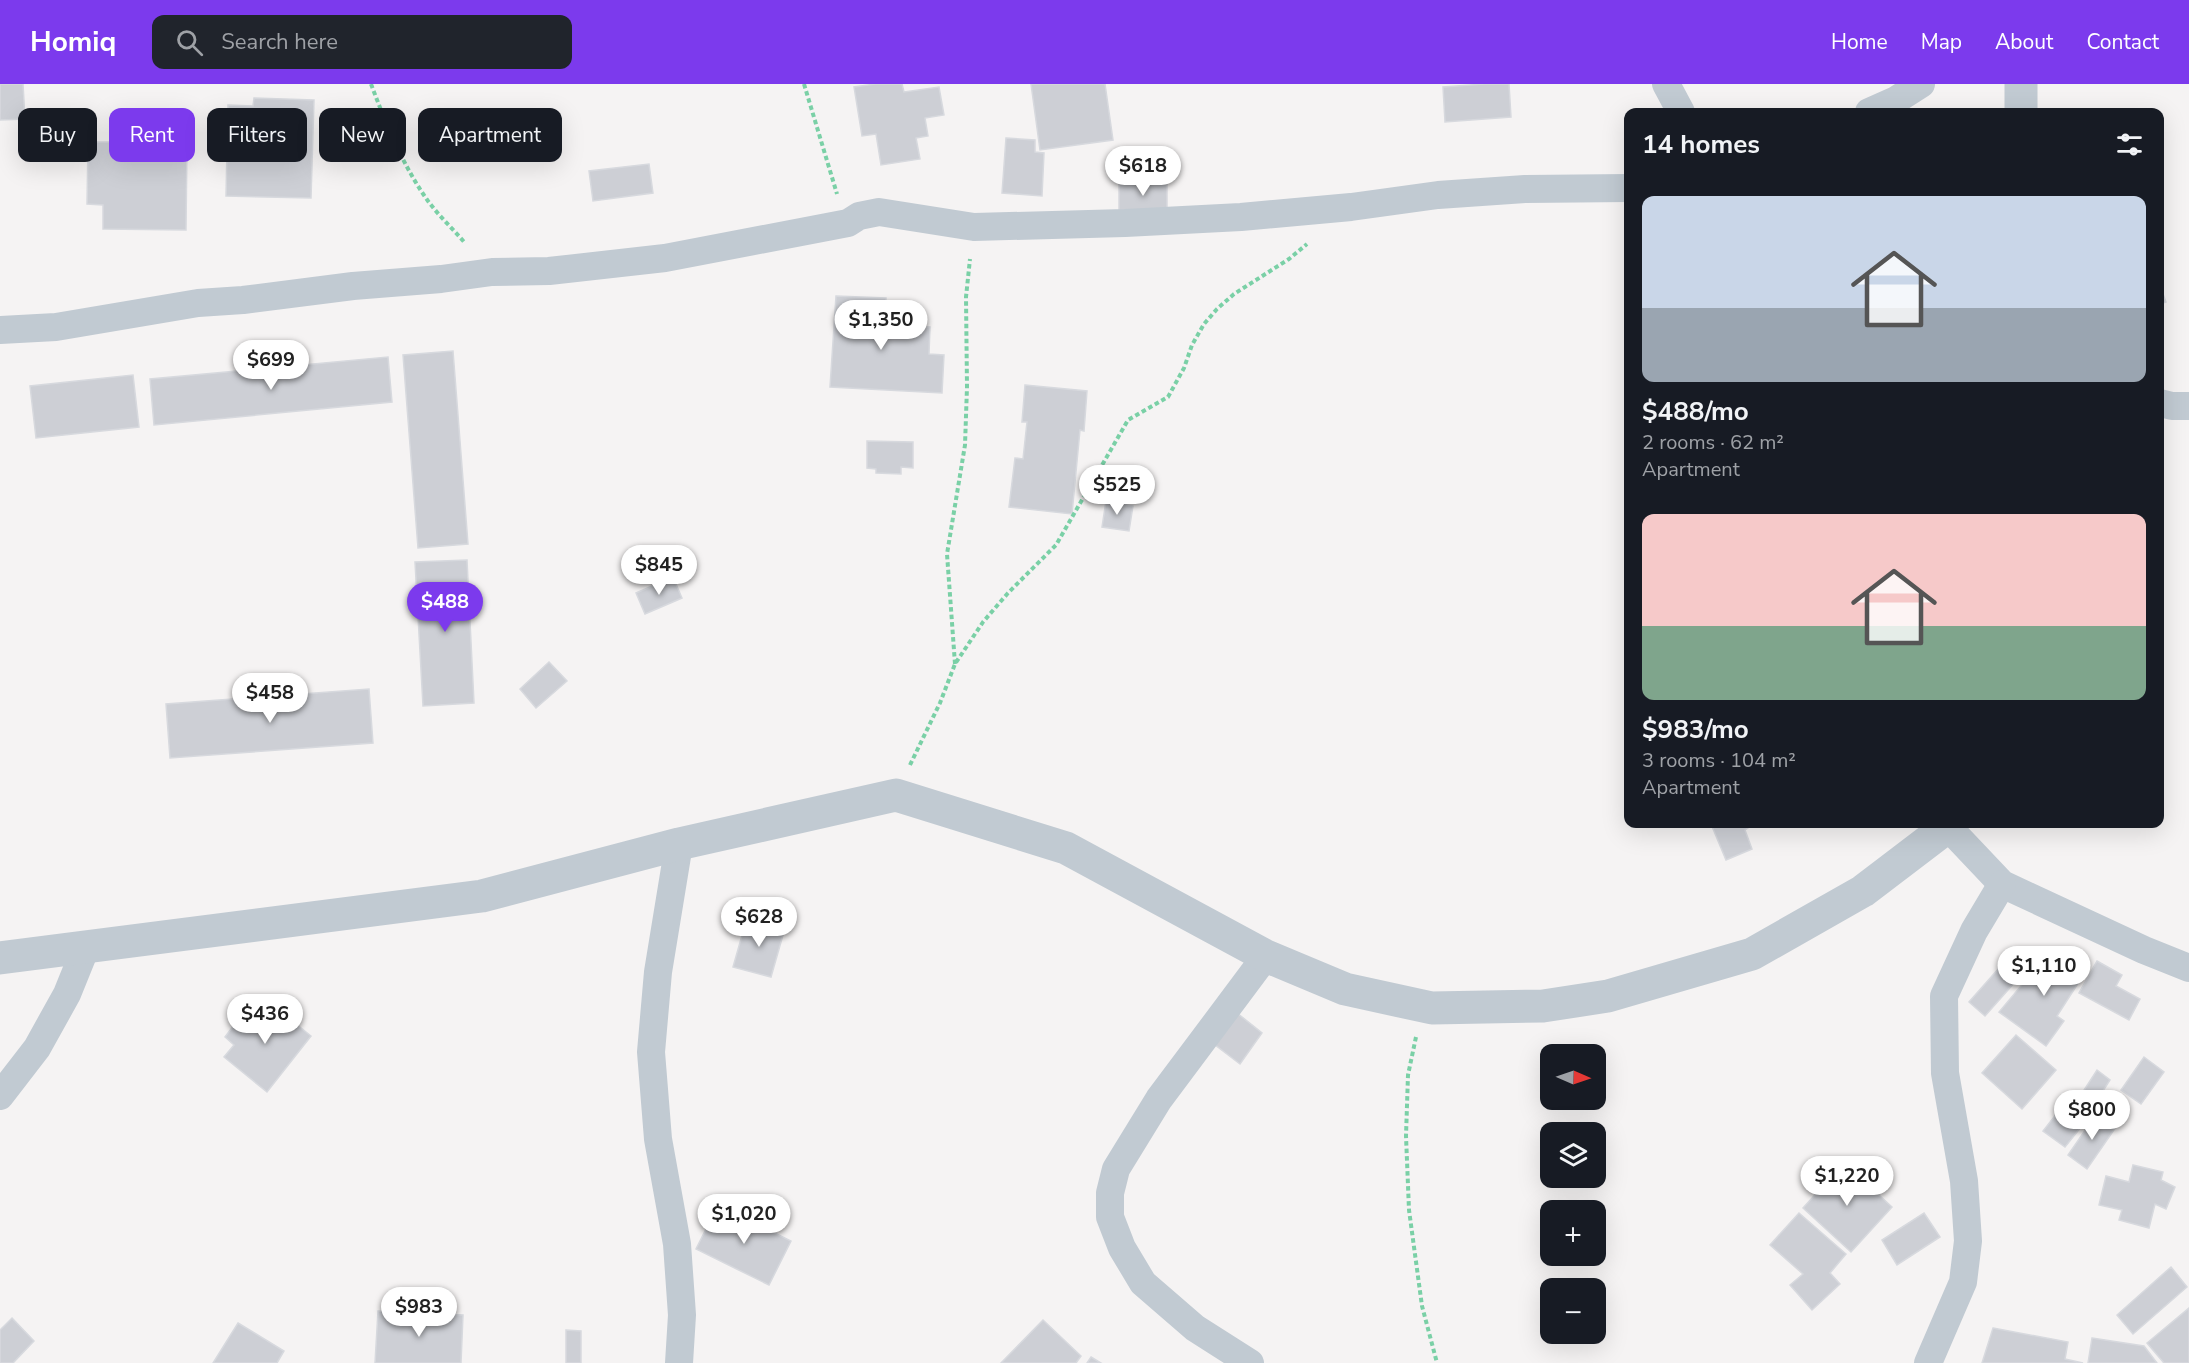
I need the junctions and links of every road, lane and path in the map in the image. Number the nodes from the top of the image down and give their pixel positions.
1 (371, 84) edge
2 (804, 84) edge
3 (1666, 84) edge
4 (1921, 84) edge
5 (2022, 84) edge
6 (1679, 108) edge
7 (1878, 108) edge
8 (2021, 108) edge
9 (1624, 188) edge
10 (848, 223) junction
11 (974, 227) junction
12 (1312, 240) dead end
13 (492, 272) junction
14 (0, 330) edge
15 (2164, 404) edge
16 (2189, 406) edge
17 (955, 664) junction
18 (896, 795) junction
19 (1946, 828) edge
20 (1953, 828) edge
21 (679, 844) junction
22 (2002, 884) junction
23 (86, 947) junction
24 (1266, 956) junction
25 (0, 958) edge
26 (2189, 968) edge
27 (1432, 1008) junction
28 (0, 1096) edge
29 (679, 1363) edge
30 (1251, 1363) edge
31 (1437, 1363) edge
32 (1928, 1363) edge

1 - 13 path
2 - 10 path
3 - 6 street
4 - 7 street
5 - 8 street
9 - 11 street
10 - 11 street
10 - 13 street
11 - 17 path
12 - 17 path
13 - 14 street
15 - 16 street
17 - 18 path
18 - 21 street
18 - 24 street
19 - 27 street
20 - 22 street
21 - 23 street
21 - 29 street
22 - 26 street
22 - 32 street
23 - 25 street
23 - 28 street
24 - 27 street
24 - 30 street
27 - 31 path

